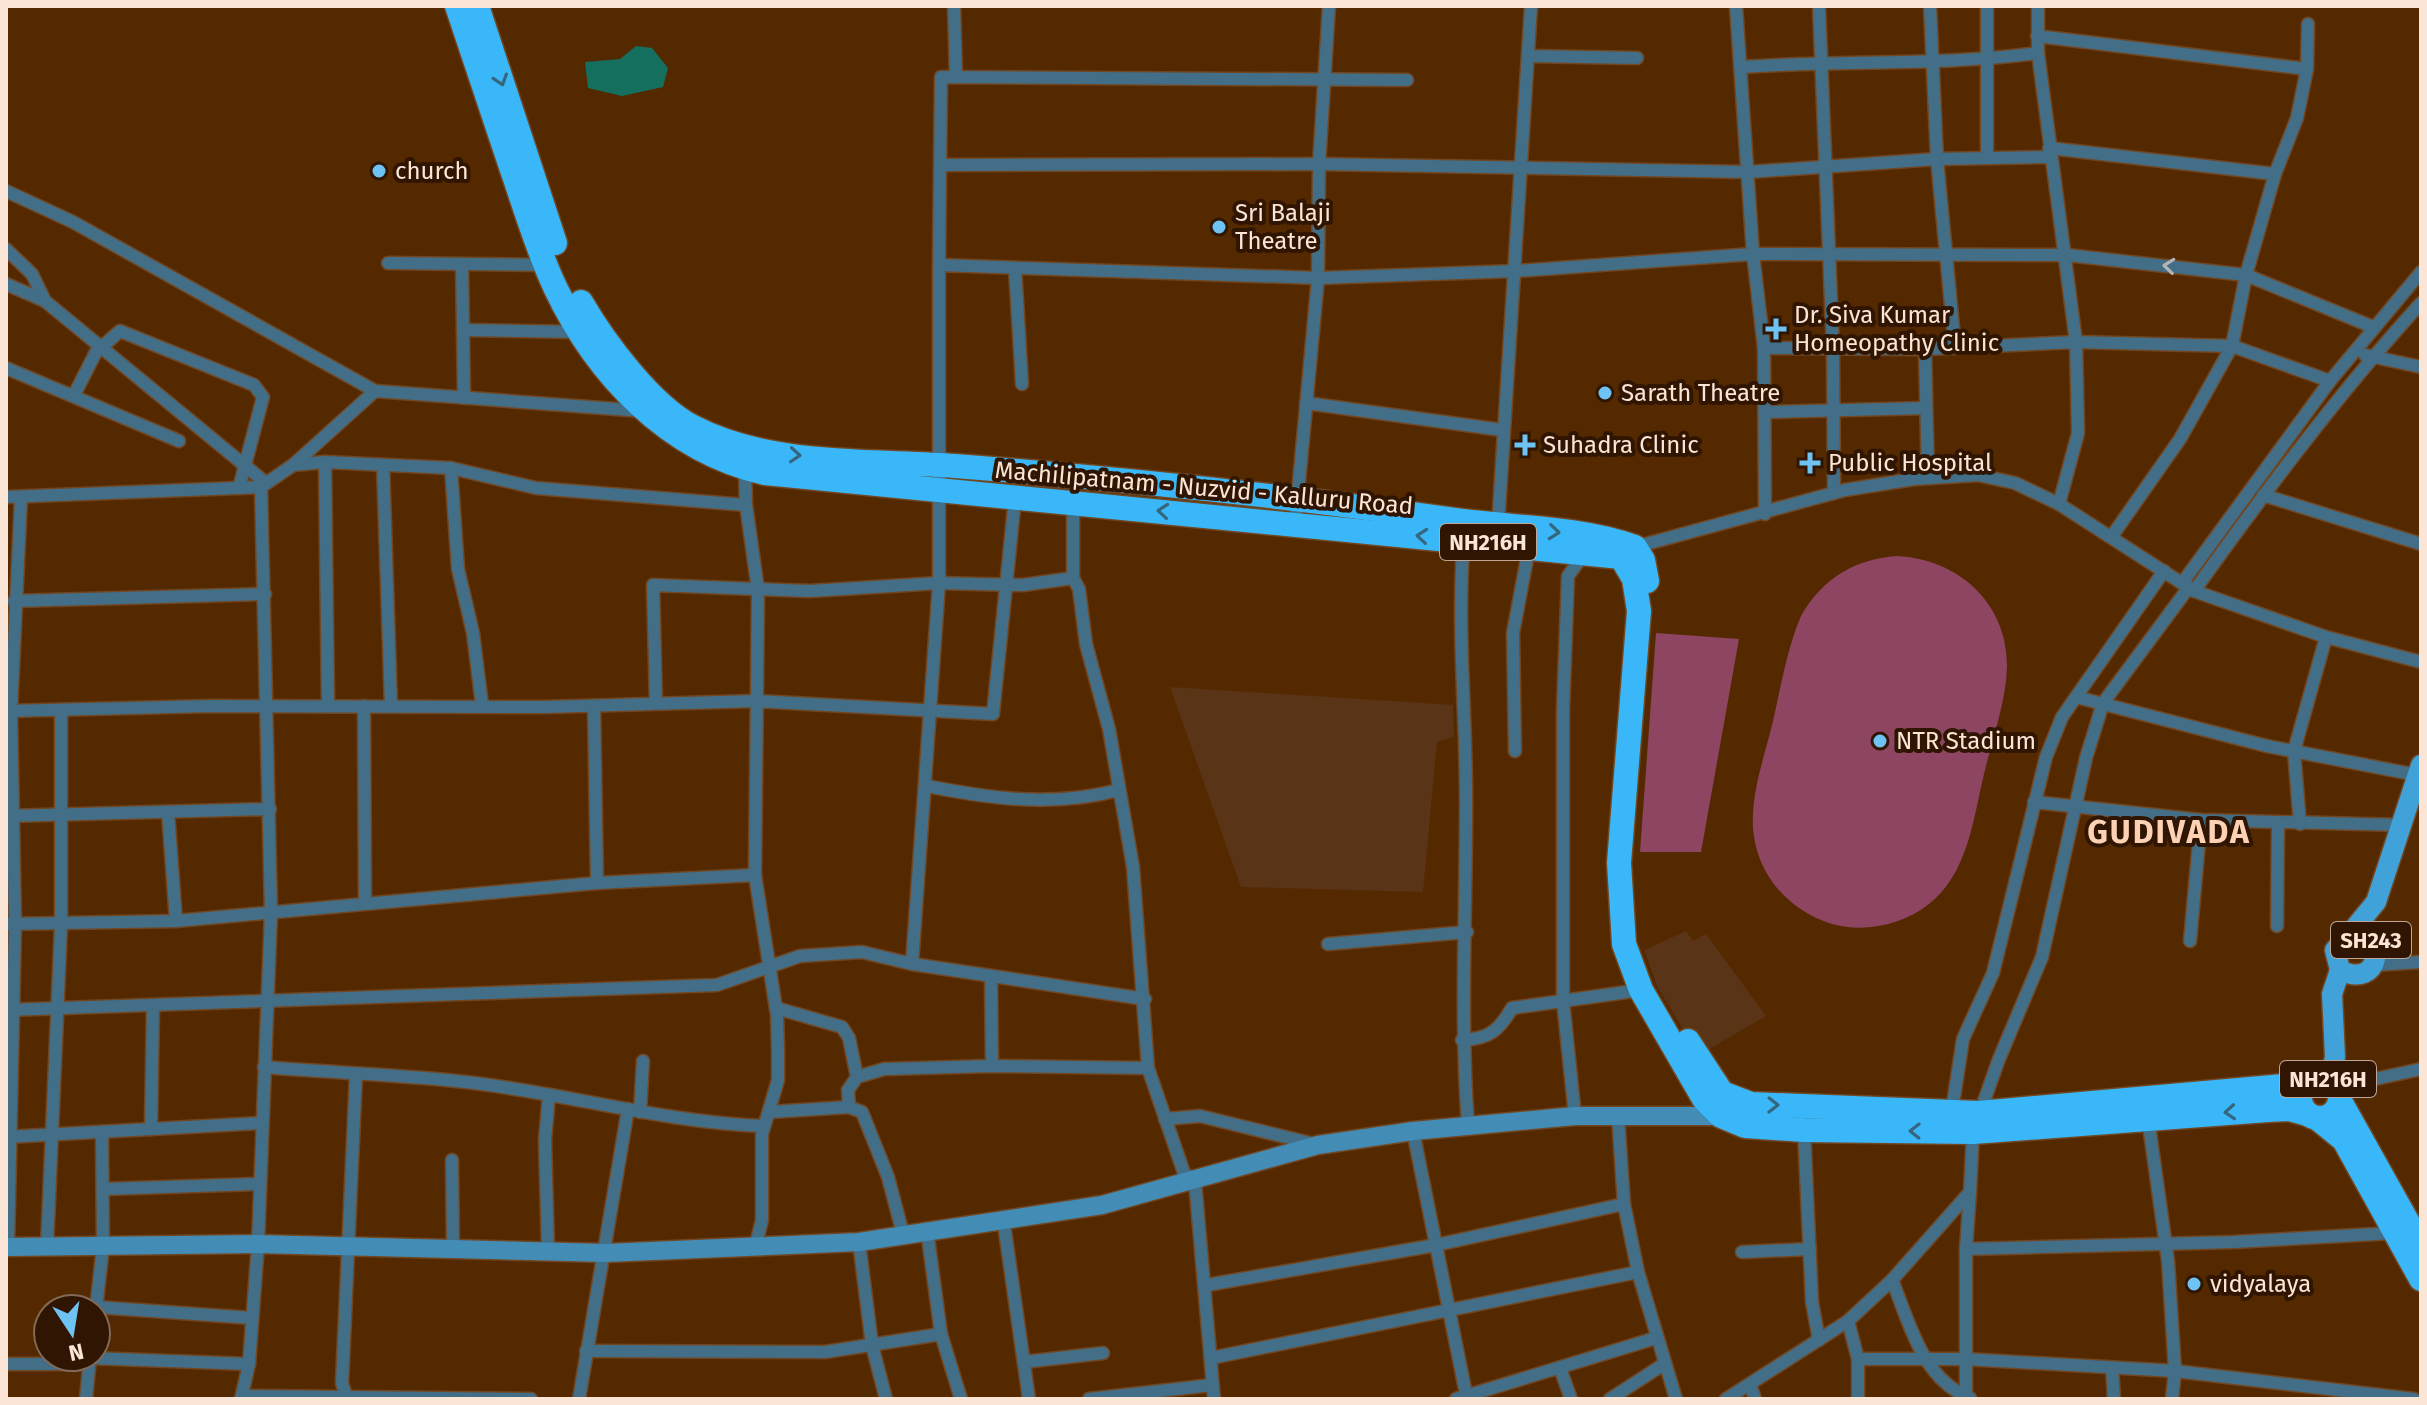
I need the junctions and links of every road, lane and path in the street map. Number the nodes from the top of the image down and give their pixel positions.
1 (457, 6) edge
2 (477, 6) edge
3 (954, 6) edge
4 (1329, 6) edge
5 (1531, 6) edge
6 (1736, 6) edge
7 (1819, 6) edge
8 (1930, 6) edge
9 (1987, 6) edge
10 (2038, 6) edge
11 (2308, 24) dead end
12 (2037, 36) junction
13 (2038, 53) junction
14 (1529, 56) junction
15 (1637, 58) dead end
16 (1934, 59) junction
17 (1989, 59) junction
18 (1823, 61) junction
19 (1741, 67) junction
20 (2307, 69) junction
21 (956, 77) junction
22 (1324, 79) junction
23 (1407, 80) dead end
24 (2050, 152) junction
25 (1987, 158) junction
26 (1937, 159) junction
27 (1319, 164) junction
28 (941, 165) junction
29 (1520, 168) junction
30 (1827, 168) junction
31 (1748, 172) junction
32 (2275, 174) junction
33 (6, 191) edge
34 (6, 249) edge
35 (1753, 254) junction
36 (1948, 255) junction
37 (2067, 255) junction
38 (1827, 257) junction
39 (388, 263) dead end
40 (462, 264) junction
41 (546, 265) junction
42 (939, 265) junction
43 (1015, 268) junction
44 (1516, 271) junction
45 (2421, 272) edge
46 (2246, 275) junction
47 (1318, 278) junction
48 (6, 284) edge
49 (45, 301) junction
50 (2421, 303) edge
51 (2373, 327) junction
52 (463, 330) junction
53 (579, 332) junction
54 (2076, 342) junction
55 (2232, 346) junction
56 (102, 348) junction
57 (1764, 348) junction
58 (1955, 348) junction
59 (1925, 349) junction
60 (1833, 350) junction
61 (2354, 351) junction
62 (2372, 357) junction
63 (2421, 367) edge
64 (6, 368) edge
65 (2330, 381) junction
66 (1022, 384) dead end
67 (375, 391) junction
68 (74, 395) junction
69 (464, 398) junction
70 (1306, 403) junction
71 (1926, 408) junction
72 (1834, 409) junction
73 (645, 411) junction
74 (1765, 412) junction
75 (1502, 430) junction
76 (179, 441) dead end
77 (746, 459) junction
78 (325, 462) junction
79 (293, 465) junction
80 (383, 465) junction
81 (941, 465) junction
82 (245, 466) junction
83 (451, 468) junction
84 (1928, 478) junction
85 (263, 485) junction
86 (239, 488) junction
87 (941, 492) junction
88 (1834, 493) junction
89 (2263, 495) junction
90 (6, 497) edge
91 (21, 497) junction
92 (1297, 497) junction
93 (1015, 498) junction
94 (1073, 503) junction
95 (2059, 504) junction
96 (746, 505) junction
97 (1765, 514) junction
98 (1295, 525) junction
99 (1498, 526) junction
100 (1465, 531) junction
101 (2112, 536) junction
102 (2421, 544) edge
103 (1529, 548) junction
104 (1628, 552) junction
105 (1584, 554) junction
106 (2164, 571) junction
107 (1073, 578) junction
108 (939, 583) junction
109 (1006, 584) junction
110 (2189, 587) junction
111 (758, 590) junction
112 (265, 594) junction
113 (14, 601) junction
114 (2326, 637) junction
115 (2421, 662) edge
116 (2076, 697) junction
117 (755, 701) junction
118 (656, 703) junction
119 (2103, 703) junction
120 (482, 705) junction
121 (267, 706) junction
122 (328, 706) junction
123 (364, 706) junction
124 (391, 706) junction
125 (594, 706) junction
126 (61, 710) junction
127 (9, 711) edge
128 (930, 711) junction
129 (1515, 751) dead end
130 (2294, 751) junction
131 (2419, 770) edge
132 (927, 786) junction
133 (1119, 790) junction
134 (2034, 802) junction
135 (2075, 807) junction
136 (270, 809) junction
137 (168, 812) junction
138 (60, 814) junction
139 (10, 815) edge
140 (2201, 820) junction
141 (2278, 823) junction
142 (2300, 824) junction
143 (2402, 825) junction
144 (755, 875) junction
145 (597, 883) junction
146 (365, 902) junction
147 (2376, 902) junction
148 (271, 912) junction
149 (176, 921) junction
150 (10, 924) edge
151 (61, 925) junction
152 (2277, 926) dead end
153 (1467, 932) junction
154 (2349, 935) junction
155 (2190, 941) dead end
156 (1328, 944) dead end
157 (2375, 958) junction
158 (2421, 962) edge
159 (912, 964) junction
160 (770, 965) junction
161 (2340, 970) junction
162 (991, 976) junction
163 (1641, 990) junction
164 (1145, 999) junction
165 (1563, 1001) junction
166 (268, 1002) junction
167 (153, 1006) junction
168 (776, 1008) junction
169 (58, 1009) junction
170 (8, 1010) edge
171 (1462, 1040) junction
172 (643, 1061) dead end
173 (992, 1066) junction
174 (264, 1067) junction
175 (1148, 1068) junction
176 (2421, 1069) edge
177 (356, 1074) junction
178 (857, 1077) junction
179 (2305, 1084) junction
180 (2336, 1089) junction
181 (549, 1095) junction
182 (849, 1107) junction
183 (1729, 1109) junction
184 (634, 1110) junction
185 (1952, 1110) junction
186 (770, 1112) junction
187 (1575, 1116) junction
188 (1618, 1116) junction
189 (2312, 1116) junction
190 (2148, 1118) junction
191 (1165, 1119) junction
192 (1976, 1122) junction
193 (260, 1123) junction
194 (1468, 1125) junction
195 (764, 1126) junction
196 (151, 1129) junction
197 (1804, 1130) junction
198 (1413, 1131) junction
199 (102, 1132) junction
200 (50, 1135) junction
201 (9, 1137) edge
202 (1318, 1145) junction
203 (452, 1160) dead end
204 (1195, 1181) junction
205 (259, 1184) junction
206 (103, 1189) junction
207 (1970, 1192) junction
208 (1624, 1204) junction
209 (1003, 1217) junction
210 (927, 1230) junction
211 (2394, 1233) junction
212 (903, 1234) junction
213 (2166, 1241) junction
214 (859, 1242) junction
215 (258, 1244) junction
216 (1436, 1245) junction
217 (47, 1246) junction
218 (103, 1246) junction
219 (2421, 1246) edge
220 (7, 1247) edge
221 (350, 1247) junction
222 (755, 1248) junction
223 (453, 1249) junction
224 (1810, 1249) junction
225 (1966, 1249) junction
226 (548, 1250) junction
227 (1742, 1252) dead end
228 (606, 1253) junction
229 (1638, 1272) junction
230 (2421, 1279) edge
231 (1892, 1280) junction
232 (1207, 1285) junction
233 (98, 1293) edge
234 (112, 1309) edge
235 (1447, 1311) junction
236 (252, 1318) junction
237 (1848, 1321) junction
238 (941, 1334) junction
239 (1656, 1338) junction
240 (1819, 1340) junction
241 (872, 1345) junction
242 (586, 1351) junction
243 (1103, 1353) dead end
244 (1211, 1358) junction
245 (1858, 1359) junction
246 (1965, 1359) junction
247 (112, 1361) edge
248 (1024, 1362) junction
249 (1925, 1362) junction
250 (32, 1363) edge
251 (6, 1364) edge
252 (249, 1364) junction
253 (1664, 1364) junction
254 (1560, 1368) junction
255 (2112, 1368) junction
256 (2175, 1371) junction
257 (89, 1373) edge
258 (1750, 1384) junction
259 (1213, 1392) edge
260 (1950, 1395) edge
261 (1132, 1396) edge
262 (243, 1398) edge
263 (1463, 1398) edge
264 (1970, 1398) edge
265 (86, 1399) edge
266 (347, 1399) edge
267 (531, 1399) edge
268 (579, 1399) edge
269 (886, 1399) edge
270 (961, 1399) edge
271 (1029, 1399) edge
272 (1089, 1399) edge
273 (1571, 1399) edge
274 (1610, 1399) edge
275 (1676, 1399) edge
276 (1726, 1399) edge
277 (1755, 1399) edge
278 (1858, 1399) edge
279 (2114, 1399) edge
280 (2172, 1399) edge
281 (2414, 1399) edge

1 - 41 highway, Machilipatnam - Nuzvid - Kalluru Road / NH216H
2 -> 77 highway, Machilipatnam - Nuzvid - Kalluru Road / NH216H
3 - 21 street
4 - 22 street
5 - 14 street
6 - 19 street
7 - 18 street
8 - 16 street
9 - 17 street
10 - 12 street
11 - 20 street
12 - 13 street
12 - 20 street
13 - 17 street
13 - 24 street
14 - 15 street
14 - 29 street
16 - 17 street
16 - 18 street
16 - 26 street
17 - 25 street
18 - 19 street
18 - 30 street
19 - 31 street
20 - 32 street
21 - 22 street
21 - 28 street
22 - 23 street
22 - 27 street
24 - 25 street
24 - 32 street
24 - 37 street
25 - 26 street
26 - 30 street
26 - 36 street
27 - 28 street
27 - 29 street
27 - 47 street
28 - 42 street
29 - 31 street
29 - 44 street
30 - 31 street
30 - 38 street
31 - 35 street
32 - 46 street
33 - 67 street
34 - 49 street
35 - 38 street
35 - 44 street
35 - 57 street
36 - 37 street
36 - 38 street
36 - 58 street
46 -> 37 street
37 - 54 street
38 - 60 street
39 - 40 street
40 - 41 street
40 - 52 street
41 - 53 highway, Machilipatnam - Nuzvid - Kalluru Road / NH216H
42 - 43 street
42 - 81 street
43 - 47 street
43 - 66 street
44 - 47 street
44 - 75 street
45 - 51 street
46 - 51 street
46 - 55 street
47 - 70 street
48 - 49 street
49 - 56 street
50 - 62 street
51 - 61 street
52 - 53 street
52 - 69 street
53 - 73 highway, Machilipatnam - Nuzvid - Kalluru Road / NH216H
54 - 55 street
54 - 58 street
54 - 95 street
55 - 65 street
55 - 101 street
56 - 68 street
56 - 82 street
56 - 82 street
57 - 60 street
57 - 74 street
58 - 59 street
59 - 60 street
59 - 71 street
60 - 72 street
61 - 62 street
61 - 65 street
62 - 63 street
62 - 89 street
64 - 68 street
65 - 110 street
67 - 69 street
67 - 79 street
68 - 76 street
69 - 73 street
70 - 75 street
70 - 92 street
71 - 72 street
71 - 84 street
72 - 74 street
72 - 88 street
73 - 77 highway, Machilipatnam - Nuzvid - Kalluru Road / NH216H
74 - 97 street
75 - 99 street
77 -> 81 highway, Machilipatnam - Nuzvid - Kalluru Road / NH216H
77 - 87 highway, Machilipatnam - Nuzvid - Kalluru Road / NH216H
77 - 96 street
78 - 79 street
78 - 80 street
78 - 122 street
79 - 85 street
80 - 83 street
80 - 124 street
81 - 87 street
81 - 92 highway, Machilipatnam - Nuzvid - Kalluru Road / NH216H
82 - 85 street
82 - 86 street
83 - 96 street
83 - 120 street
84 - 88 street
84 - 95 street
85 - 86 street
85 - 112 street
86 - 91 street
87 - 93 highway, Machilipatnam - Nuzvid - Kalluru Road / NH216H
87 - 108 street
88 - 97 street
89 - 102 street
89 - 110 street
90 - 91 street
91 - 113 street
92 - 98 street
92 - 100 highway, Machilipatnam - Nuzvid - Kalluru Road / NH216H
93 - 94 highway, Machilipatnam - Nuzvid - Kalluru Road / NH216H
93 - 109 street
98 -> 94 highway, Machilipatnam - Nuzvid - Kalluru Road / NH216H
94 - 107 street
95 - 101 street
96 - 111 street
97 - 104 street
100 -> 98 highway, Machilipatnam - Nuzvid - Kalluru Road / NH216H
99 - 100 highway, Machilipatnam - Nuzvid - Kalluru Road / NH216H
99 -> 104 highway, Machilipatnam - Nuzvid - Kalluru Road / NH216H
100 - 103 highway, Machilipatnam - Nuzvid - Kalluru Road / NH216H
100 - 153 street
101 - 106 street
103 - 105 highway, Machilipatnam - Nuzvid - Kalluru Road / NH216H
103 - 129 street
104 - 105 highway, Machilipatnam - Nuzvid - Kalluru Road / NH216H
104 - 163 highway
104 - 183 highway, NH216H
105 - 165 street
106 - 110 street
106 - 116 street
107 - 109 street
107 - 133 street
108 - 109 street
108 - 111 street
108 - 128 street
109 - 128 street
110 - 114 street
110 - 119 street
111 - 117 street
111 - 118 street
112 - 113 street
112 - 121 street
113 - 127 street
114 - 115 street
114 - 130 street
116 - 119 street
116 - 134 street
117 - 118 street
117 - 128 street
117 - 144 street
118 - 125 street
119 - 130 street
119 - 135 street
120 - 124 street
120 - 125 street
121 - 122 street
121 - 126 street
121 - 136 street
122 - 123 street
123 - 124 street
123 - 146 street
125 - 145 street
126 - 127 street
126 - 138 street
127 - 139 street
128 - 132 street
130 - 131 street
130 - 142 street
131 - 143 main road, SH243
132 - 133 street
132 - 159 street
133 - 164 street
134 - 135 street
134 - 185 street
135 - 140 street
135 - 192 street
136 - 137 street
136 - 148 street
137 - 138 street
137 - 149 street
138 - 139 street
138 - 151 street
139 - 150 street
140 - 141 street
140 - 155 street
141 - 142 street
141 - 152 street
142 - 143 street
143 - 147 main road, SH243
144 - 145 street
144 - 160 street
145 - 146 street
146 - 148 street
147 - 154 main road, SH243
147 - 157 main road, SH243
148 - 149 street
148 - 166 street
149 - 151 street
150 - 151 street
150 - 170 street
151 - 169 street
153 - 156 street
153 - 171 street
154 - 157 main road, SH243
154 - 161 main road, SH243
157 - 158 street
157 - 161 main road, SH243
159 - 160 street
159 - 162 street
160 - 166 street
160 - 168 street
161 - 180 main road, SH243
162 - 164 street
162 - 173 street
163 - 165 street
163 - 183 highway
164 - 175 street
165 - 171 street
165 - 187 street
166 - 167 street
166 - 174 street
167 - 169 street
167 - 196 street
168 - 178 street
168 - 186 street
169 - 170 street
169 - 200 street
170 - 201 street
171 - 194 street
172 - 184 street
173 - 175 street
173 - 178 street
174 - 177 street
174 - 193 street
175 - 191 street
176 - 180 street
177 - 181 street
177 - 221 street
178 - 182 street
179 - 180 highway, NH216H
179 - 189 highway, NH216H
179 - 192 highway, NH216H
180 - 189 highway, NH216H
180 - 219 highway, NH216H
181 - 184 street
181 - 226 street
182 - 186 street
182 - 212 street
183 -> 185 highway, NH216H
183 - 188 street
183 - 197 highway, NH216H
184 - 195 street
184 - 228 street
185 - 192 highway, NH216H
186 - 195 street
187 - 188 street
187 - 194 street
188 - 208 street
189 -> 190 highway, NH216H
189 - 211 highway, NH216H
190 - 192 highway, NH216H
190 - 213 street
191 - 202 street
191 - 204 street
192 -> 197 highway, NH216H
192 - 207 street
193 - 196 street
193 - 205 street
194 - 198 street
195 - 222 street
196 - 199 street
197 - 224 street
198 - 202 street
198 - 216 street
199 - 200 street
199 - 206 street
200 - 201 street
200 - 217 street
201 - 220 street
202 - 204 street
203 - 223 street
204 - 209 street
204 - 232 street
205 - 206 street
205 - 215 street
206 - 218 street
207 - 225 street
207 - 231 street
208 - 216 street
208 - 229 street
209 - 210 street
209 - 248 street
210 - 212 street
210 - 238 street
211 - 213 street
211 - 230 highway, NH216H
212 - 214 street
213 - 225 street
213 - 256 street
214 - 222 street
214 - 241 street
215 - 218 street
215 - 221 street
215 - 236 street
216 - 232 street
216 - 235 street
217 - 218 street
217 - 220 street
218 - 233 street
221 - 223 street
221 - 266 street
222 - 228 street
223 - 226 street
224 - 227 street
224 - 240 street
225 - 246 street
226 - 228 street
228 - 242 street
229 - 235 street
229 - 239 street
231 - 237 street
231 - 249 street
232 - 244 street
234 - 236 street
235 - 244 street
235 - 263 street
236 - 252 street
237 - 240 street
237 - 245 street
238 - 241 street
238 - 270 street
239 - 253 street
239 - 254 street
240 - 258 street
241 - 242 street
241 - 269 street
242 - 268 street
243 - 248 street
244 - 259 street
245 - 249 street
245 - 278 street
246 - 249 street
246 - 255 street
246 - 264 street
247 - 252 street
248 - 271 street
249 - 260 street
250 - 251 street
252 - 262 street
253 - 274 street
253 - 275 street
254 - 263 street
254 - 273 street
255 - 256 street
255 - 279 street
256 - 280 street
256 - 281 street
257 - 265 street
258 - 276 street
258 - 277 street
259 - 261 street
260 - 264 street
261 - 272 street
262 - 266 street
266 - 267 street

